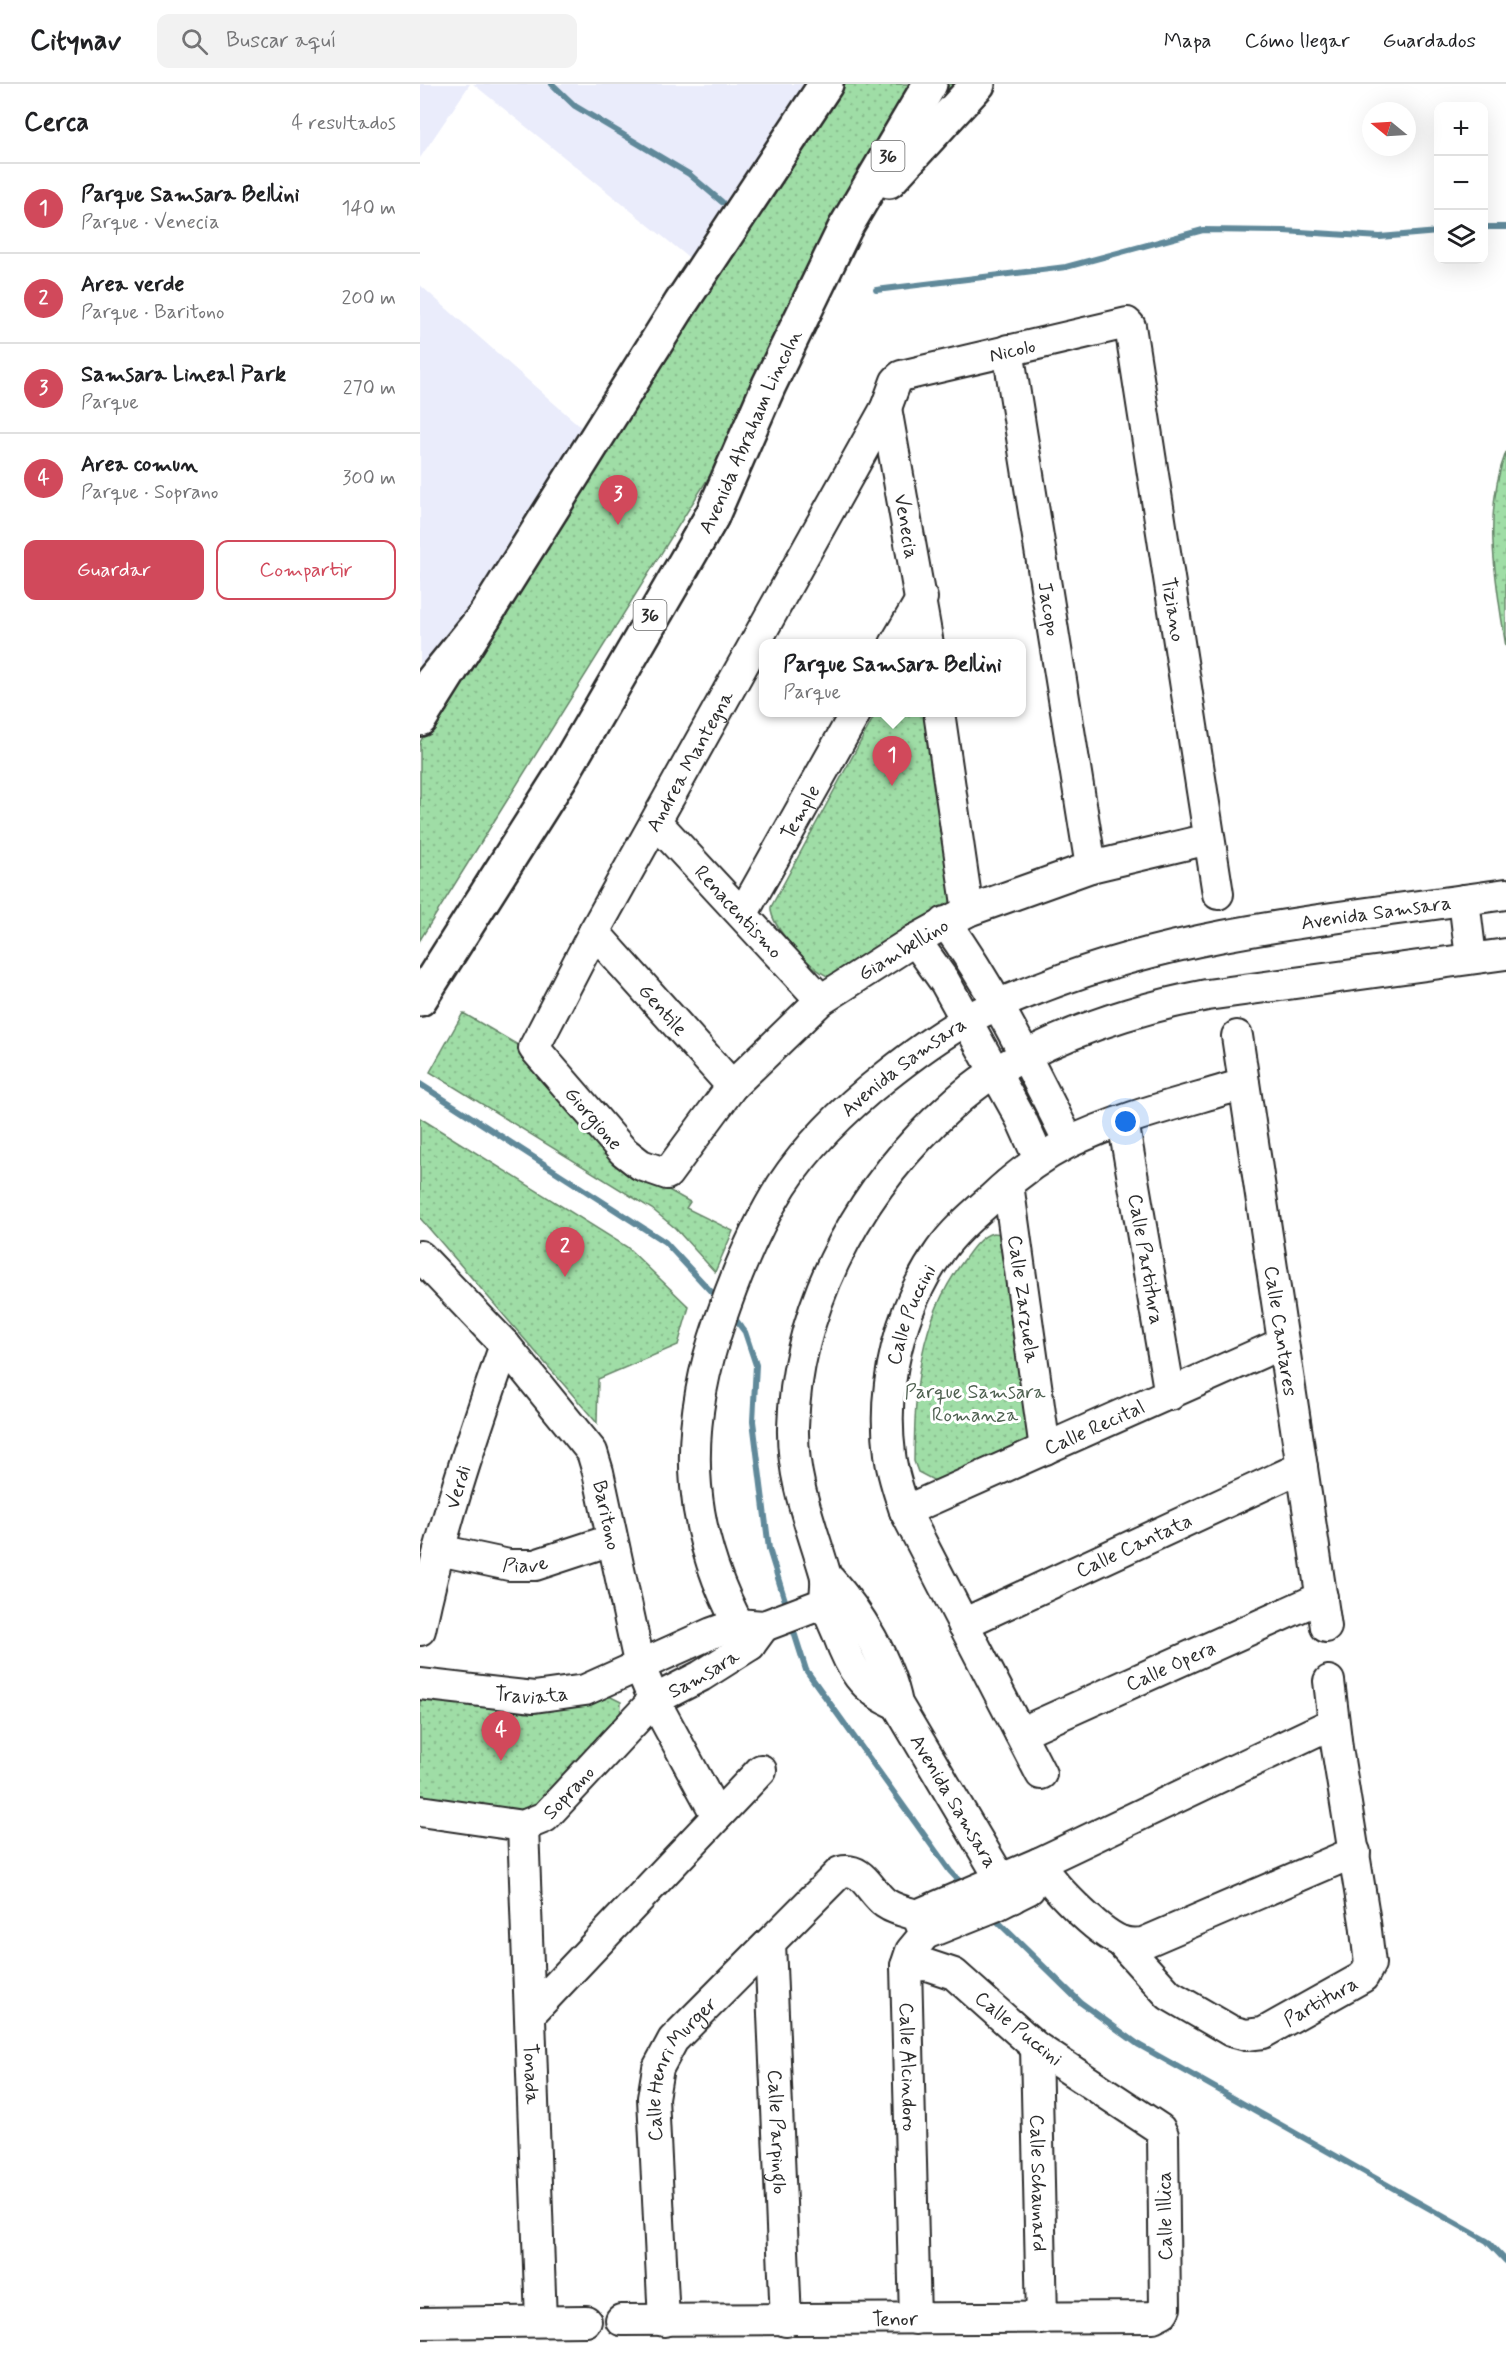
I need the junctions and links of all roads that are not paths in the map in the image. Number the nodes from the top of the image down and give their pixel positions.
1 (826, 84) edge
2 (930, 84) edge
3 (978, 84) edge
4 (846, 228) junction
5 (1130, 326) joint
6 (1008, 350) junction
7 (891, 394) junction
8 (712, 516) junction
9 (922, 598) junction
10 (484, 617) junction
11 (898, 639) edge
12 (927, 639) edge
13 (420, 696) edge
14 (853, 717) edge
15 (939, 717) edge
16 (420, 719) edge
17 (656, 822) junction
18 (1209, 838) junction
19 (1091, 867) junction
20 (1218, 894) dead end
21 (1506, 894) edge
22 (1464, 900) junction
23 (743, 913) junction
24 (957, 917) junction
25 (594, 932) junction
26 (915, 940) junction
27 (1506, 954) edge
28 (1471, 958) junction
29 (420, 983) edge
30 (420, 999) edge
31 (821, 1000) junction
32 (998, 1004) junction
33 (965, 1020) junction
34 (1237, 1036) dead end
35 (534, 1045) joint
36 (1024, 1056) junction
37 (995, 1071) junction
38 (1244, 1084) junction
39 (732, 1086) junction
40 (1123, 1121) junction
41 (1069, 1142) junction
42 (1039, 1159) junction
43 (668, 1174) joint
44 (1008, 1184) junction
45 (420, 1256) edge
46 (1283, 1343) junction
47 (506, 1345) junction
48 (1170, 1395) junction
49 (1045, 1449) junction
50 (1302, 1467) junction
51 (905, 1511) junction
52 (611, 1540) junction
53 (439, 1550) junction
54 (832, 1591) junction
55 (1322, 1597) junction
56 (963, 1624) junction
57 (1326, 1627) dead end
58 (420, 1630) edge
59 (750, 1631) junction
60 (640, 1668) junction
61 (1329, 1681) dead end
62 (420, 1684) edge
63 (654, 1700) junction
64 (1334, 1723) junction
65 (1020, 1732) junction
66 (761, 1770) dead end
67 (1041, 1774) dead end
68 (420, 1810) edge
69 (717, 1816) junction
70 (524, 1826) junction
71 (1356, 1852) junction
72 (1044, 1871) junction
73 (997, 1892) junction
74 (921, 1925) junction
75 (1120, 1941) junction
76 (770, 1943) junction
77 (906, 1966) junction
78 (530, 2014) junction
79 (1036, 2047) junction
80 (1158, 2126) joint
81 (1165, 2308) joint
82 (915, 2319) junction
83 (1041, 2319) junction
84 (621, 2320) dead end
85 (664, 2320) junction
86 (786, 2320) junction
87 (541, 2321) junction
88 (586, 2321) dead end
89 (420, 2323) edge

1 - 10 main road
2 - 4 main road, Avenida Abraham Lincoln / 36
3 - 4 main road
4 - 8 main road, Avenida Abraham Lincoln / 36
5 - 6 street, Nicolo
5 - 18 street, Tiziano
6 - 7 street, Nicolo
6 - 19 street, Jacopo
7 - 9 street, Venecia
7 - 17 street, Andrea Mantegna
8 - 29 main road, Avenida Abraham Lincoln / 36
8 - 30 main road
9 - 11 street
9 - 12 street, Venecia
10 - 13 main road
10 - 16 main road
14 - 23 street, Temple
15 - 24 street
17 - 23 street, Renacentismo
17 - 25 street, Andrea Mantegna
18 - 19 street, Giambellino
18 - 20 street, Tiziano
19 - 24 street, Giambellino
21 - 22 street, Avenida Samsara
22 - 28 street
22 - 32 street, Avenida Samsara
23 - 31 street, Renacentismo
24 - 26 street, Giambellino
24 - 32 street
25 - 35 street, Andrea Mantegna
25 - 39 street, Gentile
26 - 31 street, Giambellino
26 - 33 street
27 - 28 street, Avenida Samsara
28 - 36 street, Avenida Samsara
31 - 39 street, Giambellino
32 - 33 street, Avenida Samsara
32 - 36 street
33 - 37 street
33 - 59 street, Avenida Samsara
34 - 38 street, Calle Cantares
35 - 43 street, Giorgione
36 - 37 street, Avenida Samsara
36 - 41 street
37 - 42 street
37 - 54 street, Avenida Samsara
38 - 40 street, Calle Puccini
38 - 46 street, Calle Cantares
39 - 43 street, Giambellino
40 - 41 street, Calle Puccini
40 - 48 street, Calle Partitura
41 - 42 street, Calle Puccini
42 - 44 street, Calle Puccini
44 - 49 street, Calle Zarzuela
44 - 51 street, Calle Puccini
45 - 47 street, Baritono
46 - 48 street, Calle Recital
46 - 50 street, Calle Cantares
47 - 52 street, Baritono
47 - 53 street, Verdi
48 - 49 street, Calle Recital
49 - 51 street, Calle Recital
50 - 55 street, Calle Cantares
50 - 56 street, Calle Cantata
51 - 56 street, Calle Puccini
52 - 53 street, Piave
52 - 60 street, Baritono
53 - 58 street, Verdi
54 - 59 street
54 - 73 street, Avenida Samsara
55 - 57 street, Calle Cantares
55 - 65 street, Calle Opera
56 - 65 street, Calle Puccini
59 - 60 street, Samsara
59 - 63 street, Samsara
60 - 62 street, Traviata
60 - 63 street, Baritono
61 - 64 street, Partitura
63 - 69 street, Baritono
63 - 70 street, Soprano
64 - 71 street, Partitura
64 - 72 street
65 - 67 street, Calle Puccini
66 - 69 street
68 - 70 street, Soprano
69 - 78 street
70 - 78 street, Tonada
71 - 75 street
71 - 75 street, Partitura
72 - 73 street
72 - 75 street
73 - 74 street
74 - 76 street, Calle Henri Murger
74 - 77 street, Calle Alcindoro
76 - 85 street, Calle Henri Murger
76 - 86 street, Calle Parpinglo
77 - 79 street, Calle Puccini
77 - 82 street, Calle Alcindoro
78 - 87 street, Tonada
79 - 80 street, Calle Puccini
79 - 83 street, Calle Schaunard
80 - 81 street, Calle Illica
81 - 83 street, Tenor
82 - 83 street, Tenor
82 - 86 street, Tenor
84 - 85 street, Tenor
85 - 86 street, Tenor
87 - 88 street
87 - 89 street

